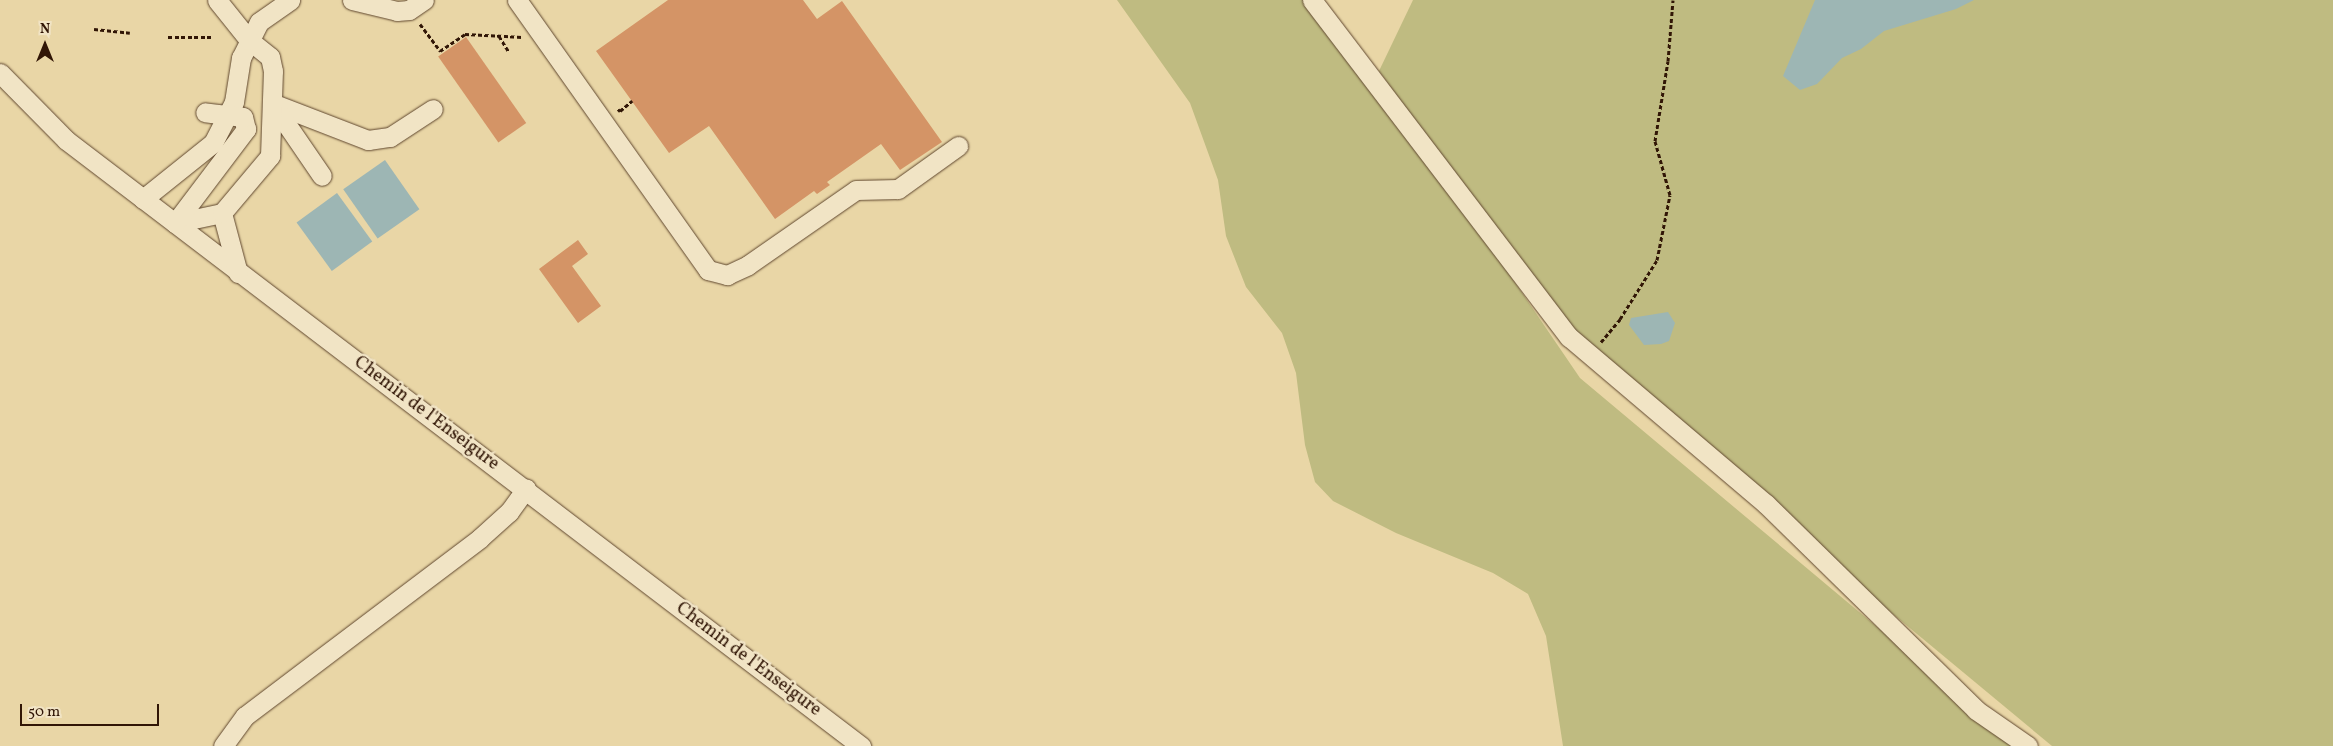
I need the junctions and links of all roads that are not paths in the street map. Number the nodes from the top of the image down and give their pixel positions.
1 (217, 0) edge
2 (290, 0) edge
3 (352, 0) edge
4 (424, 0) edge
5 (516, 0) edge
6 (1312, 0) edge
7 (249, 40) junction
8 (0, 72) edge
9 (272, 103) junction
10 (433, 108) dead end
11 (204, 112) dead end
12 (228, 116) junction
13 (958, 146) dead end
14 (322, 176) dead end
15 (143, 199) junction
16 (222, 213) junction
17 (176, 223) junction
18 (238, 273) junction
19 (526, 489) junction
20 (223, 746) edge
21 (861, 746) edge
22 (2028, 746) edge

1 - 7 street
2 - 7 street
3 - 4 street
5 - 13 street
6 - 22 street
7 - 9 street
7 - 12 street
8 - 15 street, Chemin de l'Enseigure
9 - 10 street
9 - 14 street
9 - 16 street
11 - 12 street
12 - 15 street
12 - 17 street
15 - 17 street, Chemin de l'Enseigure
16 - 17 street
16 - 18 street
17 - 18 street, Chemin de l'Enseigure
18 - 19 street, Chemin de l'Enseigure
19 - 20 street
19 - 21 street, Chemin de l'Enseigure

